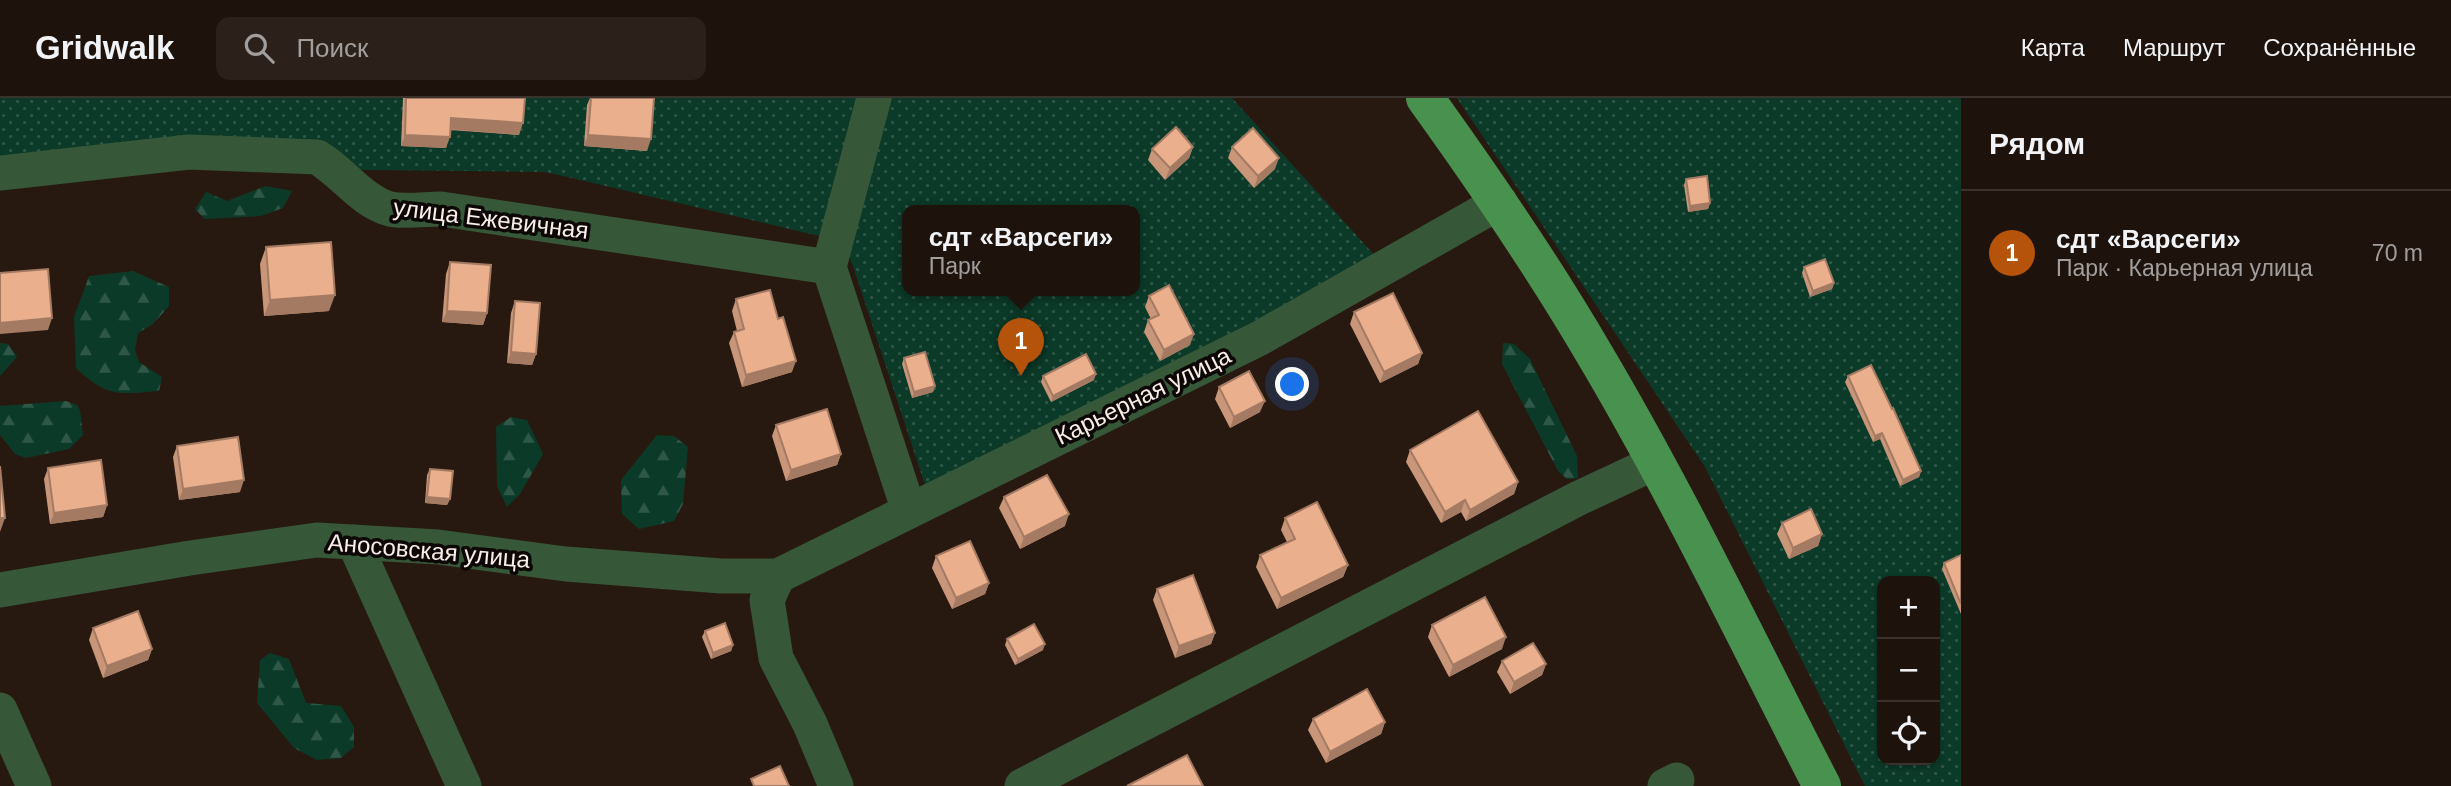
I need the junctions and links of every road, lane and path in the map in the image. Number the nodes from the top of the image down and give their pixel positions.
1 (874, 98) edge
2 (1425, 98) edge
3 (0, 173) edge
4 (1500, 202) junction
5 (829, 267) junction
6 (1656, 462) junction
7 (909, 511) junction
8 (354, 542) junction
9 (778, 576) junction
10 (0, 590) edge
11 (0, 710) edge
12 (34, 786) edge
13 (464, 786) edge
14 (836, 786) edge
15 (1022, 786) edge
16 (1822, 786) edge

1 - 5 street
2 - 4 main road
3 - 5 street, улица Ежевичная
4 - 6 main road
4 - 7 street, Карьерная улица
5 - 7 street
6 - 15 street
6 - 16 main road
7 - 9 street, Карьерная улица
8 - 9 street, Аносовская улица
8 - 10 street, Аносовская улица
8 - 13 street
9 - 14 street
11 - 12 street

